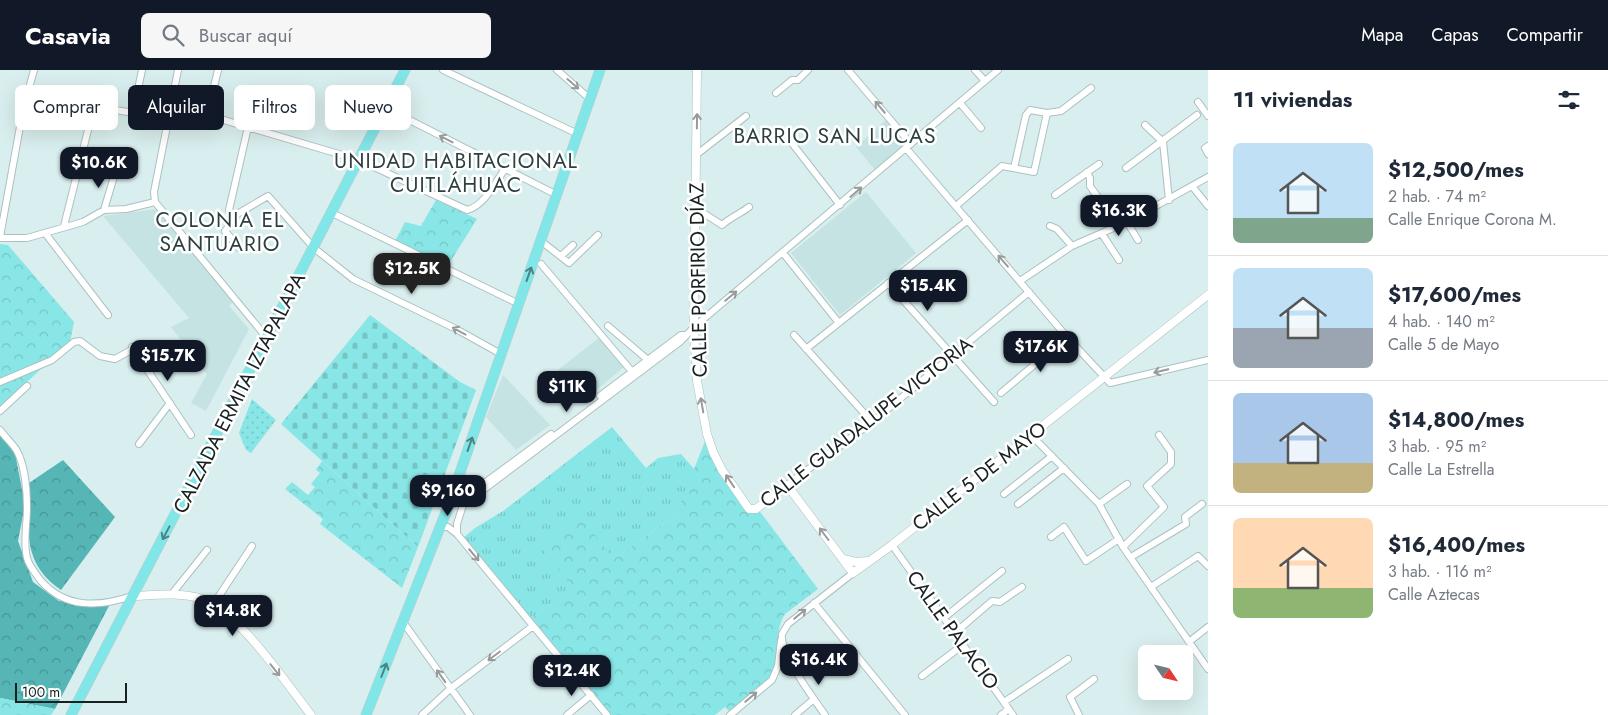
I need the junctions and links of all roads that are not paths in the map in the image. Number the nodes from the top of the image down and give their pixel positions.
1 (34, 70) edge
2 (142, 70) edge
3 (178, 70) edge
4 (218, 70) edge
5 (405, 70) edge
6 (442, 70) edge
7 (557, 70) edge
8 (600, 70) edge
9 (697, 70) edge
10 (808, 70) edge
11 (848, 70) edge
12 (975, 70) edge
13 (998, 70) edge
14 (985, 81) junction
15 (30, 85) edge
16 (139, 85) edge
17 (175, 85) edge
18 (214, 85) edge
19 (398, 85) edge
20 (1091, 88) dead end
21 (776, 93) dead end
22 (590, 99) junction
23 (1198, 102) dead end
24 (960, 103) junction
25 (1047, 113) junction
26 (1197, 115) dead end
27 (746, 116) dead end
28 (1208, 116) edge
29 (411, 121) edge
30 (1145, 125) dead end
31 (981, 128) dead end
32 (20, 130) edge
33 (88, 130) edge
34 (166, 130) edge
35 (247, 130) edge
36 (258, 130) edge
37 (375, 130) edge
38 (578, 134) junction
39 (791, 142) dead end
40 (1163, 142) junction
41 (908, 146) junction
42 (1208, 146) edge
43 (1208, 154) edge
44 (696, 155) junction
45 (359, 160) junction
46 (1099, 164) dead end
47 (1014, 168) junction
48 (1126, 168) dead end
49 (505, 169) junction
50 (1087, 172) junction
51 (115, 174) dead end
52 (1208, 178) edge
53 (1192, 186) junction
54 (557, 195) junction
55 (1055, 196) dead end
56 (1169, 200) junction
57 (155, 202) junction
58 (840, 205) junction
59 (956, 206) junction
60 (1208, 206) edge
61 (749, 207) dead end
62 (697, 209) junction
63 (104, 210) junction
64 (332, 213) junction
65 (234, 216) junction
66 (968, 220) junction
67 (1126, 222) junction
68 (64, 226) junction
69 (1050, 226) dead end
70 (1118, 226) junction
71 (45, 233) junction
72 (1102, 234) junction
73 (598, 236) dead end
74 (0, 237) edge
75 (1138, 240) dead end
76 (541, 241) junction
77 (573, 245) dead end
78 (1072, 246) junction
79 (239, 248) dead end
80 (314, 248) junction
81 (783, 253) junction
82 (561, 256) junction
83 (1119, 260) dead end
84 (541, 264) dead end
85 (1020, 281) junction
86 (888, 282) junction
87 (1028, 292) junction
88 (1208, 295) edge
89 (519, 304) junction
90 (108, 315) dead end
91 (839, 322) junction
92 (608, 326) dead end
93 (694, 327) junction
94 (794, 334) dead end
95 (686, 335) junction
96 (1067, 337) junction
97 (267, 338) junction
98 (806, 349) junction
99 (501, 354) junction
100 (952, 355) junction
101 (648, 360) junction
102 (1208, 360) edge
103 (634, 373) junction
104 (1104, 377) junction
105 (0, 382) edge
106 (27, 386) dead end
107 (1001, 393) dead end
108 (994, 402) dead end
109 (170, 404) junction
110 (0, 411) edge
111 (872, 422) junction
112 (0, 430) edge
113 (1159, 434) dead end
114 (191, 435) dead end
115 (1032, 435) junction
116 (139, 444) dead end
117 (1052, 456) junction
118 (1064, 468) junction
119 (1127, 484) dead end
120 (787, 486) junction
121 (1004, 494) dead end
122 (1018, 504) dead end
123 (1099, 504) junction
124 (1202, 504) dead end
125 (448, 507) junction
126 (749, 509) joint
127 (439, 528) junction
128 (457, 534) junction
129 (1051, 537) dead end
130 (1119, 539) junction
131 (892, 545) junction
132 (252, 546) dead end
133 (1123, 547) junction
134 (207, 550) dead end
135 (1130, 557) junction
136 (843, 559) junction
137 (870, 561) junction
138 (1208, 566) edge
139 (1002, 571) dead end
140 (853, 573) junction
141 (1022, 587) dead end
142 (1152, 587) junction
143 (171, 595) junction
144 (134, 596) junction
145 (814, 602) junction
146 (213, 605) junction
147 (945, 617) junction
148 (403, 622) junction
149 (534, 626) junction
150 (1208, 627) edge
151 (956, 632) junction
152 (781, 639) junction
153 (1190, 641) junction
154 (964, 644) junction
155 (1068, 659) dead end
156 (1208, 669) edge
157 (922, 676) dead end
158 (1094, 679) dead end
159 (450, 689) junction
160 (591, 695) junction
161 (814, 699) junction
162 (1004, 702) junction
163 (1011, 712) edge
164 (71, 715) edge
165 (311, 715) edge
166 (366, 715) edge
167 (422, 715) edge
168 (470, 715) edge
169 (568, 715) edge
170 (607, 715) edge
171 (730, 715) edge
172 (796, 715) edge
173 (825, 715) edge
174 (905, 715) edge
175 (1001, 715) edge
176 (1079, 715) edge

1 - 15 street
2 - 16 street
3 - 17 street
4 - 18 street
5 - 19 main road, CALZADA ERMITA IZTAPALAPA
6 - 38 street
7 -> 22 street
8 - 22 main road
44 -> 9 street, CALLE PORFIRIO DÍAZ
10 - 21 street
41 -> 11 street
12 - 14 street
13 - 14 street
14 - 24 street
20 - 25 street
22 - 38 main road
23 - 28 street
24 - 31 street
24 - 41 street
25 - 47 street
25 - 47 street
26 - 40 street
27 - 44 street
49 -> 29 street
30 - 40 street
32 - 74 street
33 - 68 street
34 - 57 street
35 - 65 street
36 - 45 street
37 - 45 main road, CALZADA ERMITA IZTAPALAPA
38 - 54 main road
39 - 58 street
40 - 48 street
40 - 56 street
58 -> 41 street
41 - 59 street
42 - 43 street
44 - 62 street, CALLE PORFIRIO DÍAZ
45 - 49 street
45 - 64 main road, CALZADA ERMITA IZTAPALAPA
46 - 50 street
47 - 59 street
49 - 54 street
50 - 55 street
50 - 70 street
51 - 63 street
52 - 53 street
53 - 56 street
53 - 60 street
54 - 76 main road
56 - 67 street
57 - 63 street
57 - 97 street
58 - 81 street
59 - 66 street
61 - 62 street
62 - 93 street, CALLE PORFIRIO DÍAZ
63 - 68 street
64 - 80 main road, CALZADA ERMITA IZTAPALAPA
64 - 89 street
65 - 79 street
65 - 80 street
85 -> 66 street
66 - 86 street
67 - 70 street
67 - 75 street
68 - 71 street
69 - 78 street
70 - 72 street
71 - 74 street
71 - 90 street
72 - 78 street
72 - 83 street
73 - 82 street
76 - 82 street
89 -> 76 main road
77 - 82 street
78 - 85 street
80 - 97 main road, CALZADA ERMITA IZTAPALAPA
99 -> 80 street
81 - 91 street
93 -> 81 street
84 - 103 street
85 - 87 street
86 - 91 street
86 - 100 street
87 - 96 street
87 - 100 street, CALLE GUADALUPE VICTORIA
88 - 104 street, CALLE 5 DE MAYO
89 - 99 main road
91 - 98 street
92 - 101 street
93 - 95 street
126 -> 93 street, CALLE PORFIRIO DÍAZ
94 - 98 street
95 - 101 street
95 - 103 street
96 - 104 street
96 - 107 street
97 -> 144 main road, CALZADA ERMITA IZTAPALAPA
98 - 111 street
125 -> 99 main road
100 - 108 street
100 - 111 street, CALLE GUADALUPE VICTORIA
101 - 103 street
102 -> 104 street
103 - 125 street
103 - 128 street
104 - 115 street, CALLE 5 DE MAYO
105 - 109 street
106 - 110 street
109 - 114 street
109 - 116 street
111 - 120 street, CALLE GUADALUPE VICTORIA
112 - 144 street
113 - 133 street
115 - 117 street
115 - 131 street, CALLE 5 DE MAYO
117 - 118 street
117 - 121 street
118 - 122 street
118 - 123 street
119 - 123 street
120 - 126 street, CALLE GUADALUPE VICTORIA
136 -> 120 street
123 - 130 street
124 - 135 street
125 - 127 main road
127 - 128 street
127 - 148 main road
128 -> 149 street
129 - 130 street
130 - 133 street
131 - 137 street, CALLE 5 DE MAYO
131 - 147 street, CALLE PALACIO
132 - 146 street
133 - 135 street
134 - 143 street
135 - 142 street
136 - 137 street
136 - 140 street
137 - 140 street, CALLE 5 DE MAYO
138 - 142 street
139 - 147 street
140 - 145 street, CALLE 5 DE MAYO
141 - 151 street
142 - 153 street
143 - 144 street
143 - 146 street
144 - 164 main road, CALZADA ERMITA IZTAPALAPA
152 -> 145 street, CALLE 5 DE MAYO
145 - 174 street
146 -> 165 street
147 - 151 street, CALLE PALACIO
159 -> 148 street
166 -> 148 main road
149 -> 159 street
149 - 160 street
150 - 153 street
151 - 154 street, CALLE PALACIO
152 - 161 street
171 -> 152 street
153 - 156 street
154 - 157 street
154 - 162 street, CALLE PALACIO
155 - 162 street
158 - 176 street
159 - 167 street
159 - 168 street
160 - 169 street
160 - 170 street
161 - 172 street
161 - 173 street
162 - 163 street, CALLE PALACIO
163 - 175 street

